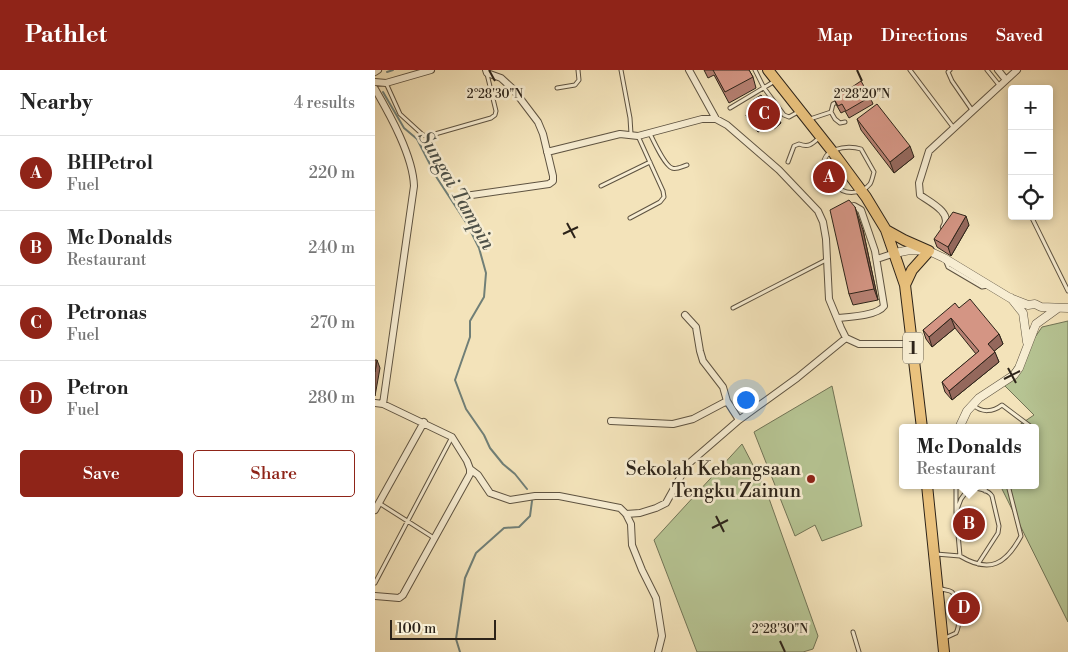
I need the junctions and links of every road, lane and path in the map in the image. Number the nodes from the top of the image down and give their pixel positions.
1 (431, 70) edge
2 (578, 70) edge
3 (621, 70) edge
4 (689, 70) edge
5 (755, 70) edge
6 (910, 70) edge
7 (950, 70) edge
8 (987, 70) edge
9 (998, 70) edge
10 (1017, 70) edge
11 (486, 72) edge
12 (772, 74) edge
13 (1005, 80) junction
14 (375, 82) edge
15 (386, 83) junction
16 (999, 86) junction
17 (557, 88) dead end
18 (764, 88) junction
19 (375, 89) edge
20 (842, 99) edge
21 (730, 108) dead end
22 (972, 110) junction
23 (800, 111) junction
24 (831, 112) junction
25 (716, 119) junction
26 (807, 121) junction
27 (845, 122) dead end
28 (953, 127) junction
29 (650, 133) junction
30 (635, 135) junction
31 (821, 137) junction
32 (832, 151) junction
33 (547, 152) junction
34 (650, 162) junction
35 (789, 162) dead end
36 (687, 165) dead end
37 (824, 168) edge
38 (836, 185) dead end
39 (601, 186) dead end
40 (861, 190) junction
41 (465, 196) dead end
42 (841, 211) edge
43 (630, 218) dead end
44 (1033, 220) edge
45 (886, 230) junction
46 (942, 230) edge
47 (931, 247) junction
48 (895, 253) junction
49 (877, 259) junction
50 (826, 260) junction
51 (905, 285) junction
52 (1068, 291) edge
53 (1010, 298) junction
54 (1028, 305) junction
55 (1041, 307) junction
56 (733, 308) dead end
57 (1058, 308) junction
58 (1068, 308) edge
59 (685, 315) dead end
60 (1024, 317) junction
61 (837, 318) junction
62 (1039, 321) junction
63 (846, 338) junction
64 (912, 344) junction
65 (1028, 344) junction
66 (727, 401) junction
67 (375, 403) edge
68 (383, 404) junction
69 (972, 405) junction
70 (739, 420) junction
71 (611, 421) dead end
72 (424, 422) junction
73 (921, 424) edge
74 (961, 424) edge
75 (1027, 424) edge
76 (452, 437) junction
77 (470, 469) junction
78 (928, 489) edge
79 (957, 489) edge
80 (967, 489) edge
81 (982, 489) edge
82 (1009, 489) edge
83 (985, 491) joint
84 (379, 503) junction
85 (375, 510) edge
86 (957, 512) junction
87 (626, 514) junction
88 (407, 521) junction
89 (434, 538) junction
90 (933, 554) junction
91 (960, 556) junction
92 (978, 564) junction
93 (375, 582) edge
94 (937, 588) junction
95 (375, 596) edge
96 (853, 632) dead end
97 (945, 648) edge
98 (658, 652) edge
99 (859, 652) edge

1 - 15 street
2 - 17 lane
3 - 30 lane
4 - 25 street
5 - 18 lane
6 - 28 lane
7 - 22 lane
8 - 16 lane
9 - 13 street
10 - 13 street
11 - 15 lane
11 - 33 street
12 - 18 lane
12 - 23 highway, 1
13 - 16 street
14 - 15 street
16 - 22 street
18 - 21 lane
18 - 23 lane
19 - 68 street
20 - 24 lane
22 - 28 street
23 - 26 highway, 1
24 - 26 lane
24 - 27 lane
25 - 29 street
25 - 50 street
26 - 31 highway, 1
28 - 46 street
29 - 30 street
29 - 36 lane
30 - 33 street
30 - 34 lane
31 - 32 highway, 1
31 - 35 lane
32 - 37 lane
32 - 40 highway, 1
32 - 40 lane
33 - 41 street
34 - 39 lane
34 - 43 lane
38 - 40 lane
40 - 45 highway, 1
42 - 49 street
44 - 52 lane
45 - 47 highway
45 - 48 highway, 1
47 - 48 street
47 - 51 highway
47 - 53 street
48 - 49 street
48 - 51 highway, 1
49 - 61 street
50 - 56 lane
50 - 61 street
51 - 64 highway, 1
53 - 54 street
53 - 60 street
54 - 55 street
54 - 60 street
55 - 57 street
55 - 62 street
57 - 58 street
57 - 62 street
59 - 66 street
60 - 62 street
60 - 65 street
61 - 63 street
62 - 65 street
63 - 64 street
63 - 70 street
64 - 73 highway, 1
65 - 69 street
66 - 70 street
66 - 71 street
67 - 68 street
68 - 72 street
69 - 74 street
69 - 75 lane
70 - 87 street
72 - 76 street
72 - 84 street
76 - 77 street
76 - 88 lane
77 - 87 street
77 - 89 street
78 - 90 highway
79 - 86 lane
80 - 86 lane
81 - 83 lane
82 - 92 lane
83 - 92 lane
84 - 85 street
84 - 88 lane
86 - 91 lane
87 - 98 street
88 - 89 lane
88 - 93 lane
89 - 95 street
90 - 91 lane
90 - 94 highway
91 - 92 lane
94 - 97 highway
94 - 97 lane
96 - 99 lane

